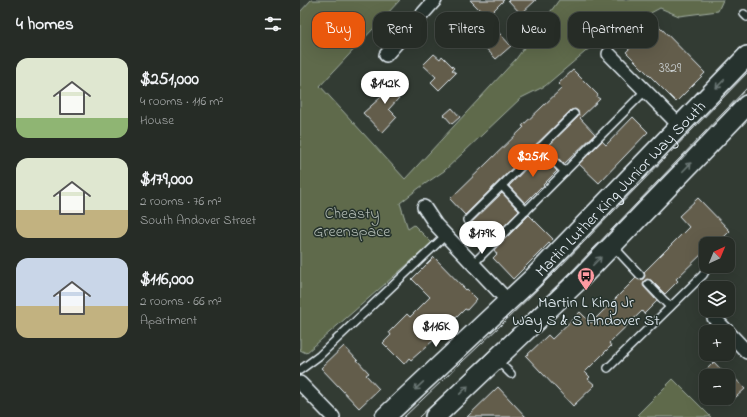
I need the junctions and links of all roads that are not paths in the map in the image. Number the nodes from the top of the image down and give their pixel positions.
1 (435, 0) edge
2 (609, 54) dead end
3 (386, 55) dead end
4 (747, 56) edge
5 (645, 91) junction
6 (747, 105) edge
7 (574, 114) dead end
8 (680, 126) junction
9 (540, 147) junction
10 (565, 172) junction
11 (502, 186) junction
12 (424, 207) dead end
13 (526, 211) junction
14 (467, 220) dead end
15 (446, 234) junction
16 (612, 245) junction
17 (473, 264) junction
18 (704, 273) edge
19 (640, 275) dead end
20 (648, 284) dead end
21 (508, 301) junction
22 (670, 307) junction
23 (714, 318) dead end
24 (721, 325) edge
25 (735, 339) edge
26 (747, 352) edge
27 (496, 359) junction
28 (608, 368) dead end
29 (300, 370) edge
30 (511, 374) dead end
31 (300, 383) edge
32 (333, 417) edge
33 (385, 417) edge
34 (435, 417) edge

1 - 3 street
2 - 5 street
4 -> 8 main road, Martin Luther King Junior Way South
5 - 8 street
5 - 10 lane
16 -> 6 main road, Martin Luther King Junior Way South
7 - 9 lane
8 - 21 main road, Martin Luther King Junior Way South
9 - 10 lane
9 - 11 lane
10 - 13 lane
11 - 13 lane
11 - 14 lane
12 - 15 street
13 - 17 lane
15 - 17 street
15 - 29 lane
16 - 19 lane
27 -> 16 main road, Martin Luther King Junior Way South
17 - 21 street
18 - 22 lane
20 - 22 lane
21 -> 33 main road, Martin Luther King Junior Way South
22 - 28 lane
23 - 24 street
25 - 26 street
27 - 30 lane
34 -> 27 main road, Martin Luther King Junior Way South
31 - 32 street

